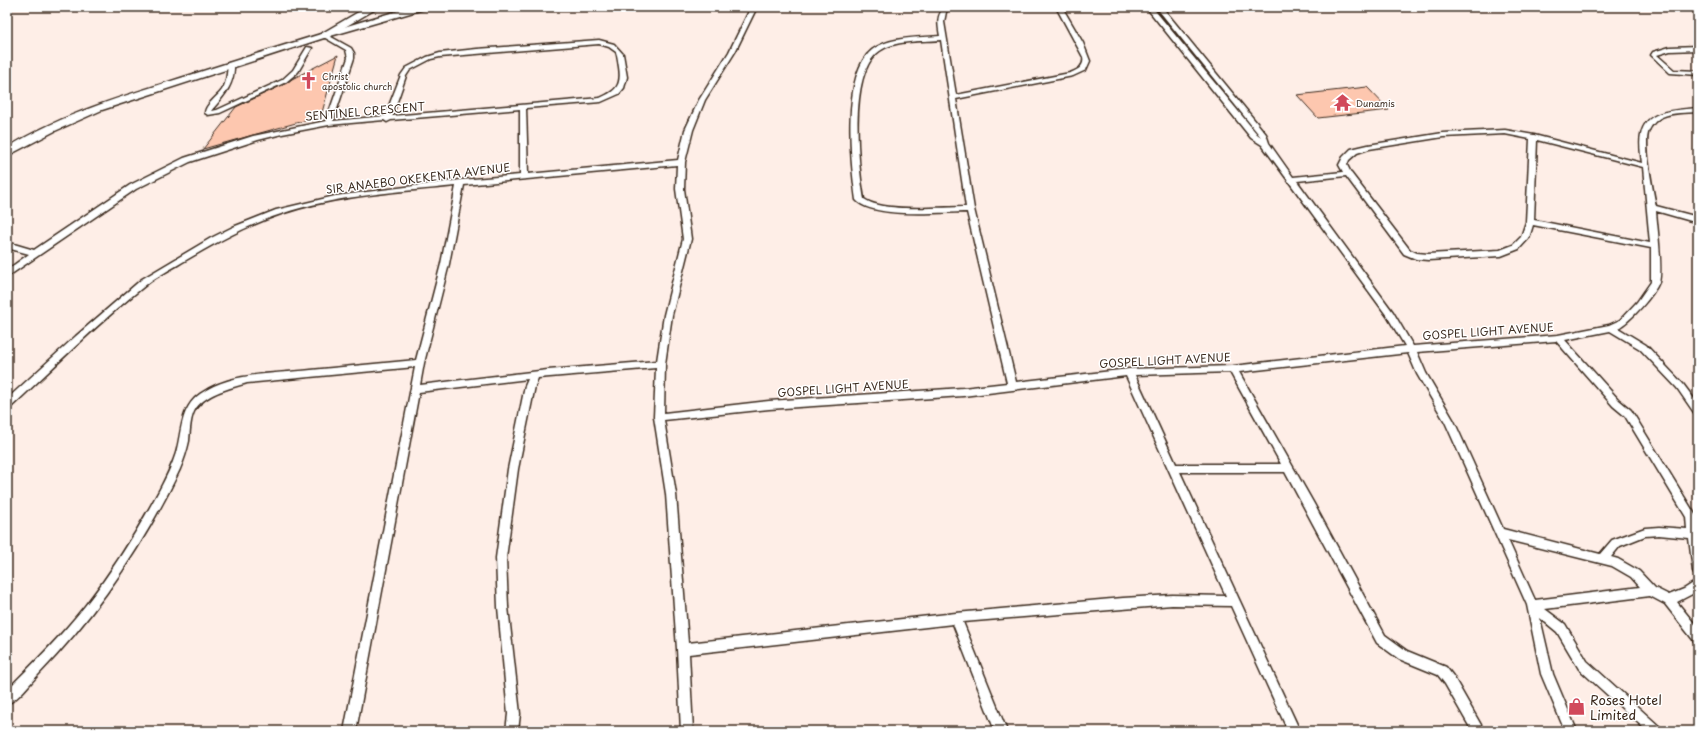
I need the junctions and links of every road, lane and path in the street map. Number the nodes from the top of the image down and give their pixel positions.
1 (374, 7) edge
2 (420, 7) edge
3 (754, 7) edge
4 (948, 7) edge
5 (1059, 7) edge
6 (1149, 7) edge
7 (1159, 7) edge
8 (324, 35) junction
9 (942, 38) junction
10 (309, 48) dead end
11 (1698, 48) edge
12 (231, 64) junction
13 (1698, 73) edge
14 (953, 98) junction
15 (1235, 99) junction
16 (1224, 100) junction
17 (523, 108) junction
18 (1698, 110) edge
19 (387, 120) junction
20 (329, 124) junction
21 (1534, 137) junction
22 (1265, 143) junction
23 (7, 153) edge
24 (681, 162) junction
25 (1647, 166) junction
26 (1348, 174) junction
27 (524, 176) junction
28 (1292, 179) junction
29 (461, 182) junction
30 (1652, 208) junction
31 (970, 209) junction
32 (1698, 220) edge
33 (1530, 222) junction
34 (7, 245) edge
35 (1653, 246) junction
36 (35, 253) junction
37 (7, 274) edge
38 (1623, 322) junction
39 (1611, 328) junction
40 (1558, 338) junction
41 (1634, 340) junction
42 (1411, 349) junction
43 (420, 364) junction
44 (661, 364) junction
45 (1233, 369) junction
46 (1129, 372) junction
47 (534, 376) junction
48 (1012, 385) junction
49 (415, 389) junction
50 (7, 405) edge
51 (1698, 410) edge
52 (659, 418) junction
53 (1173, 468) junction
54 (1288, 468) junction
55 (1695, 514) edge
56 (1500, 533) junction
57 (1695, 534) junction
58 (1603, 558) junction
59 (1698, 571) edge
60 (1698, 586) edge
61 (1651, 591) junction
62 (1669, 600) junction
63 (1233, 601) junction
64 (1532, 606) junction
65 (956, 618) junction
66 (1698, 637) edge
67 (683, 649) junction
68 (7, 698) edge
69 (1476, 729) dead end
70 (350, 731) edge
71 (512, 731) edge
72 (687, 731) edge
73 (1002, 731) edge
74 (1294, 731) edge
75 (1571, 731) edge
76 (1656, 731) edge

1 - 8 highway
2 - 8 main road
3 - 24 street
4 - 9 street
5 - 14 street
6 - 16 street
7 - 15 street
8 - 12 main road
8 - 20 street
9 - 14 street
9 - 31 street
10 - 12 street
11 - 13 street
12 - 23 main road
14 - 31 street
15 - 16 street
15 - 22 street
16 - 22 street
17 - 19 street, SENTINEL CRESCENT
17 - 19 street, SENTINEL CRESCENT
17 - 27 street
18 - 25 street
19 - 20 street, SENTINEL CRESCENT
20 - 36 street, SENTINEL CRESCENT
21 - 25 street
21 - 26 street
21 - 33 street
22 - 28 street
24 - 27 street, SIR ANAEBO OKEKENTA AVENUE
24 - 44 street
25 - 30 street
26 - 28 street
26 - 33 street
27 - 29 street, SIR ANAEBO OKEKENTA AVENUE
28 - 42 street
29 - 43 street
29 - 50 street, SIR ANAEBO OKEKENTA AVENUE
30 - 32 street
30 - 35 street
31 - 48 street
33 - 35 street
34 - 36 street
35 - 38 street
36 - 37 street, SENTINEL CRESCENT
38 - 39 street, GOSPEL LIGHT AVENUE
38 - 41 street
39 - 40 street, GOSPEL LIGHT AVENUE
39 - 41 street
40 - 42 street, GOSPEL LIGHT AVENUE
40 - 55 street
41 - 51 street
42 - 45 street, GOSPEL LIGHT AVENUE
42 - 56 street
43 - 49 street
43 - 68 street
44 - 47 street
44 - 52 street
45 - 46 street, GOSPEL LIGHT AVENUE
45 - 54 street
46 - 48 street, GOSPEL LIGHT AVENUE
46 - 53 street
47 - 49 street
47 - 71 street
48 - 52 street, GOSPEL LIGHT AVENUE
49 - 70 street
52 - 67 street
53 - 54 street
53 - 63 street
54 - 69 street
55 - 57 street
56 - 58 street
56 - 64 street
57 - 58 street
57 - 59 street
58 - 61 street
60 - 62 street
61 - 62 street
61 - 64 street
62 - 66 street
63 - 65 street
63 - 74 street
64 - 75 street
64 - 76 street
65 - 67 street
65 - 73 street
67 - 72 street

